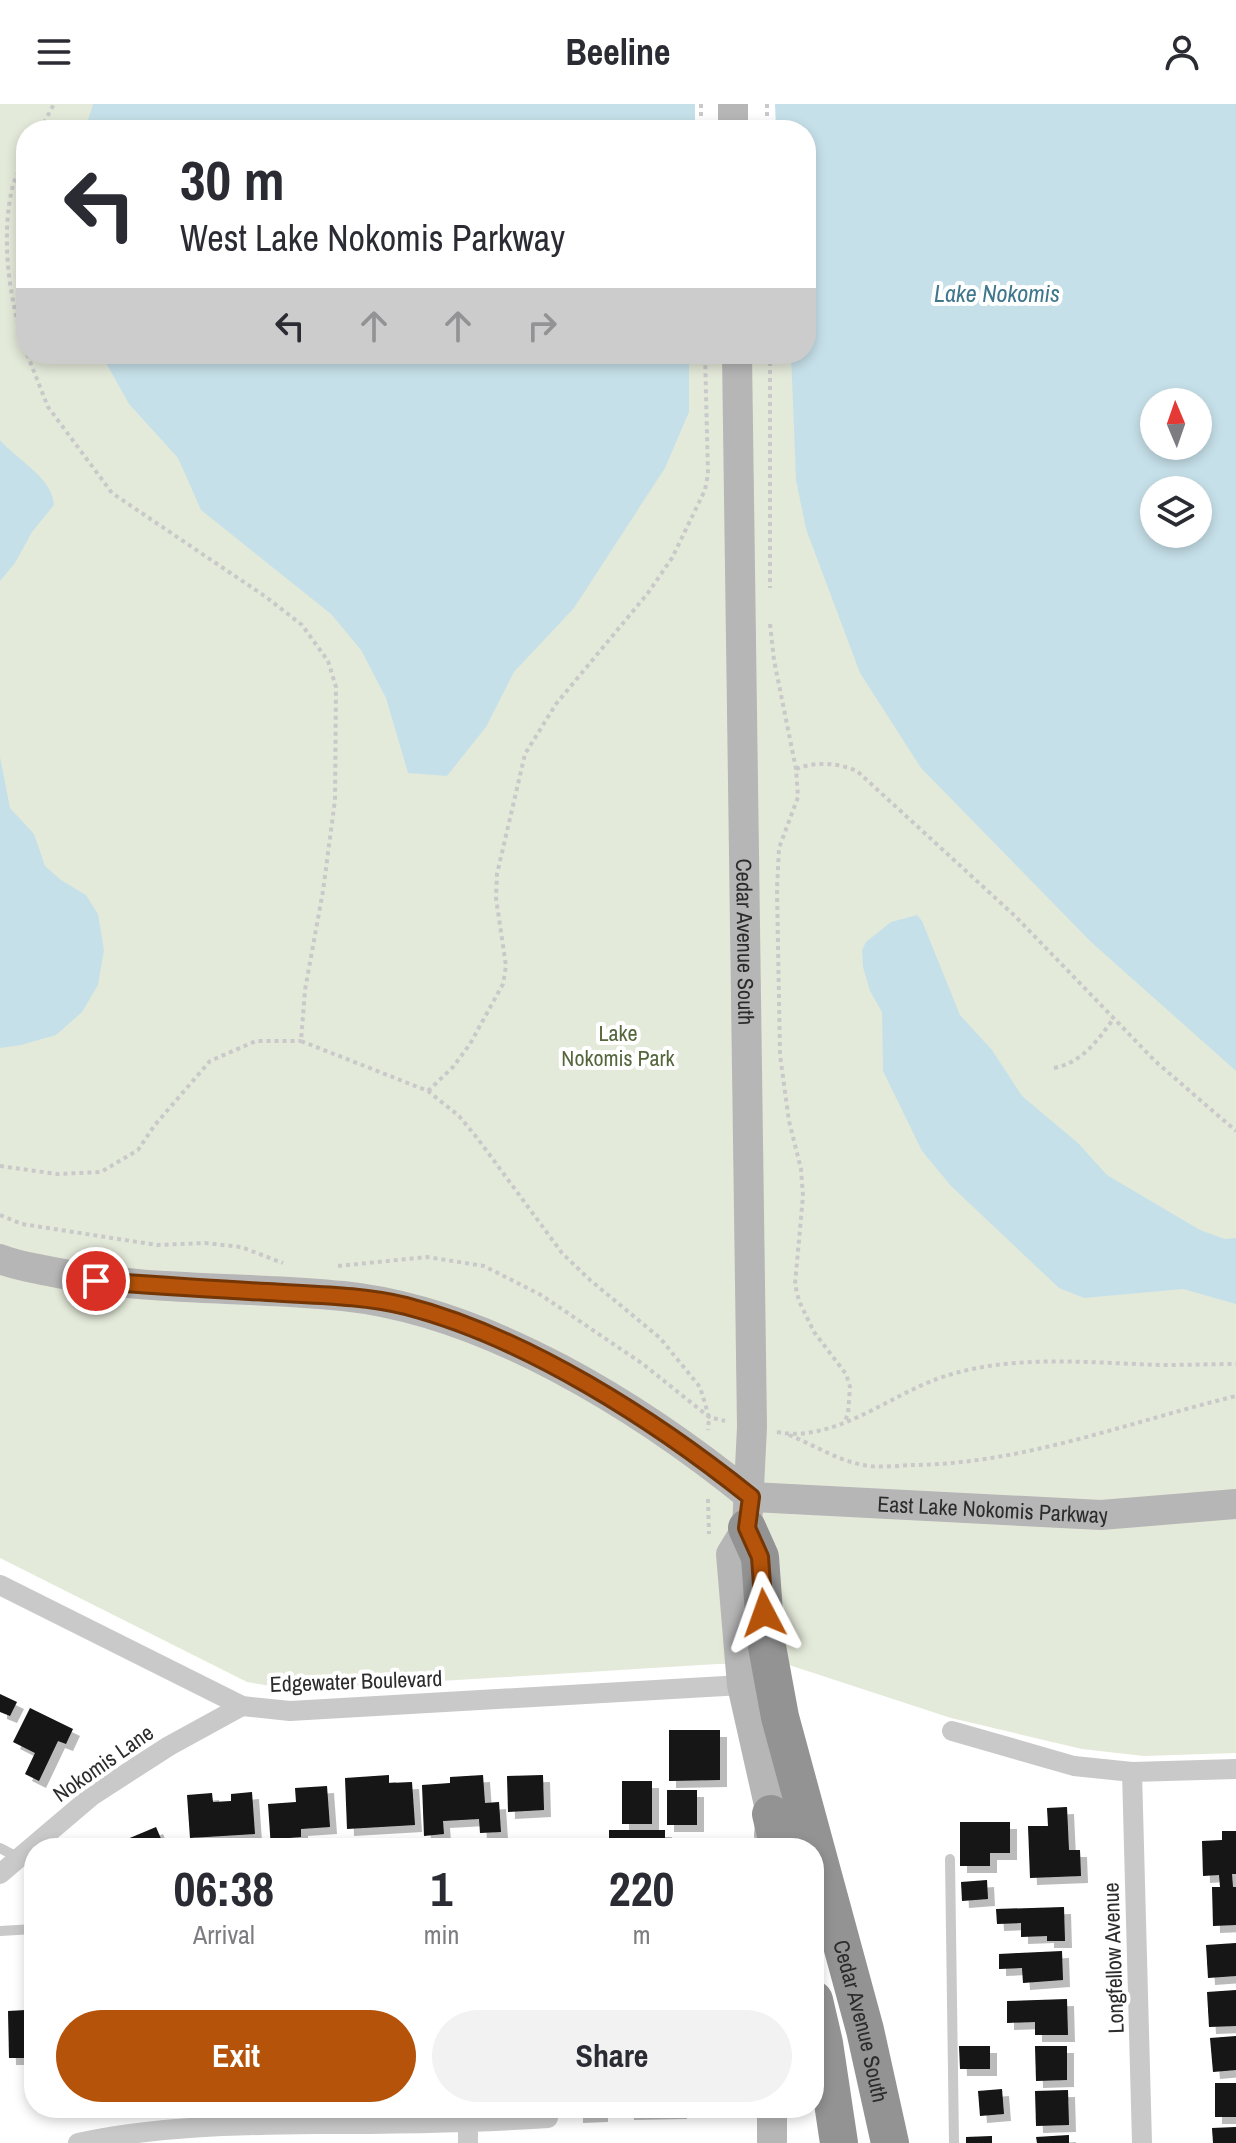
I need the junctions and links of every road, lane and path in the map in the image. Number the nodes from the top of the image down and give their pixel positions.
1 (16, 178) edge
2 (16, 314) edge
3 (32, 364) edge
4 (705, 364) edge
5 (737, 364) edge
6 (770, 364) edge
7 (770, 591) dead end
8 (770, 618) dead end
9 (796, 769) junction
10 (1114, 1018) junction
11 (301, 1041) junction
12 (1054, 1068) dead end
13 (428, 1091) junction
14 (1236, 1131) edge
15 (0, 1166) edge
16 (0, 1215) edge
17 (0, 1259) edge
18 (294, 1267) dead end
19 (328, 1268) dead end
20 (1236, 1364) edge
21 (1236, 1396) edge
22 (843, 1425) junction
23 (1236, 1504) edge
24 (749, 1513) junction
25 (0, 1585) edge
26 (742, 1685) junction
27 (242, 1706) junction
28 (952, 1731) dead end
29 (1236, 1769) edge
30 (1132, 1772) junction
31 (772, 1837) edge
32 (31, 1838) edge
33 (813, 1838) edge
34 (9, 1853) edge
35 (950, 1859) dead end
36 (0, 1874) edge
37 (824, 1880) edge
38 (24, 1930) edge
39 (0, 1931) edge
40 (824, 2043) edge
41 (530, 2118) edge
42 (772, 2118) edge
43 (468, 2133) edge
44 (78, 2143) edge
45 (772, 2143) edge
46 (839, 2143) edge
47 (890, 2143) edge
48 (954, 2143) edge
49 (1142, 2143) edge

1 - 2 path
3 - 11 path
4 - 13 path
5 - 24 main road, Cedar Avenue South
6 - 7 path
8 - 9 path
9 - 10 path
9 - 22 path
10 - 12 path
10 - 14 path
11 - 13 path
11 - 15 path
13 - 19 path
16 - 18 path
17 - 24 main road
20 - 22 path
21 - 22 path
23 - 24 main road, East Lake Nokomis Parkway
24 - 26 main road, Cedar Avenue South
24 - 33 highway, Cedar Avenue South
25 - 27 street, Edgewater Boulevard
26 - 27 street, Edgewater Boulevard
26 - 31 main road, Cedar Avenue South
27 - 32 street, Nokomis Lane
28 - 30 street
29 - 30 street
30 - 49 street, Longfellow Avenue
34 - 36 street, Nokomis Lane
35 - 48 lane
37 - 47 highway, Cedar Avenue South
38 - 39 lane
40 - 46 highway, Cedar Avenue South
41 - 43 street
42 - 45 main road
43 - 44 street

